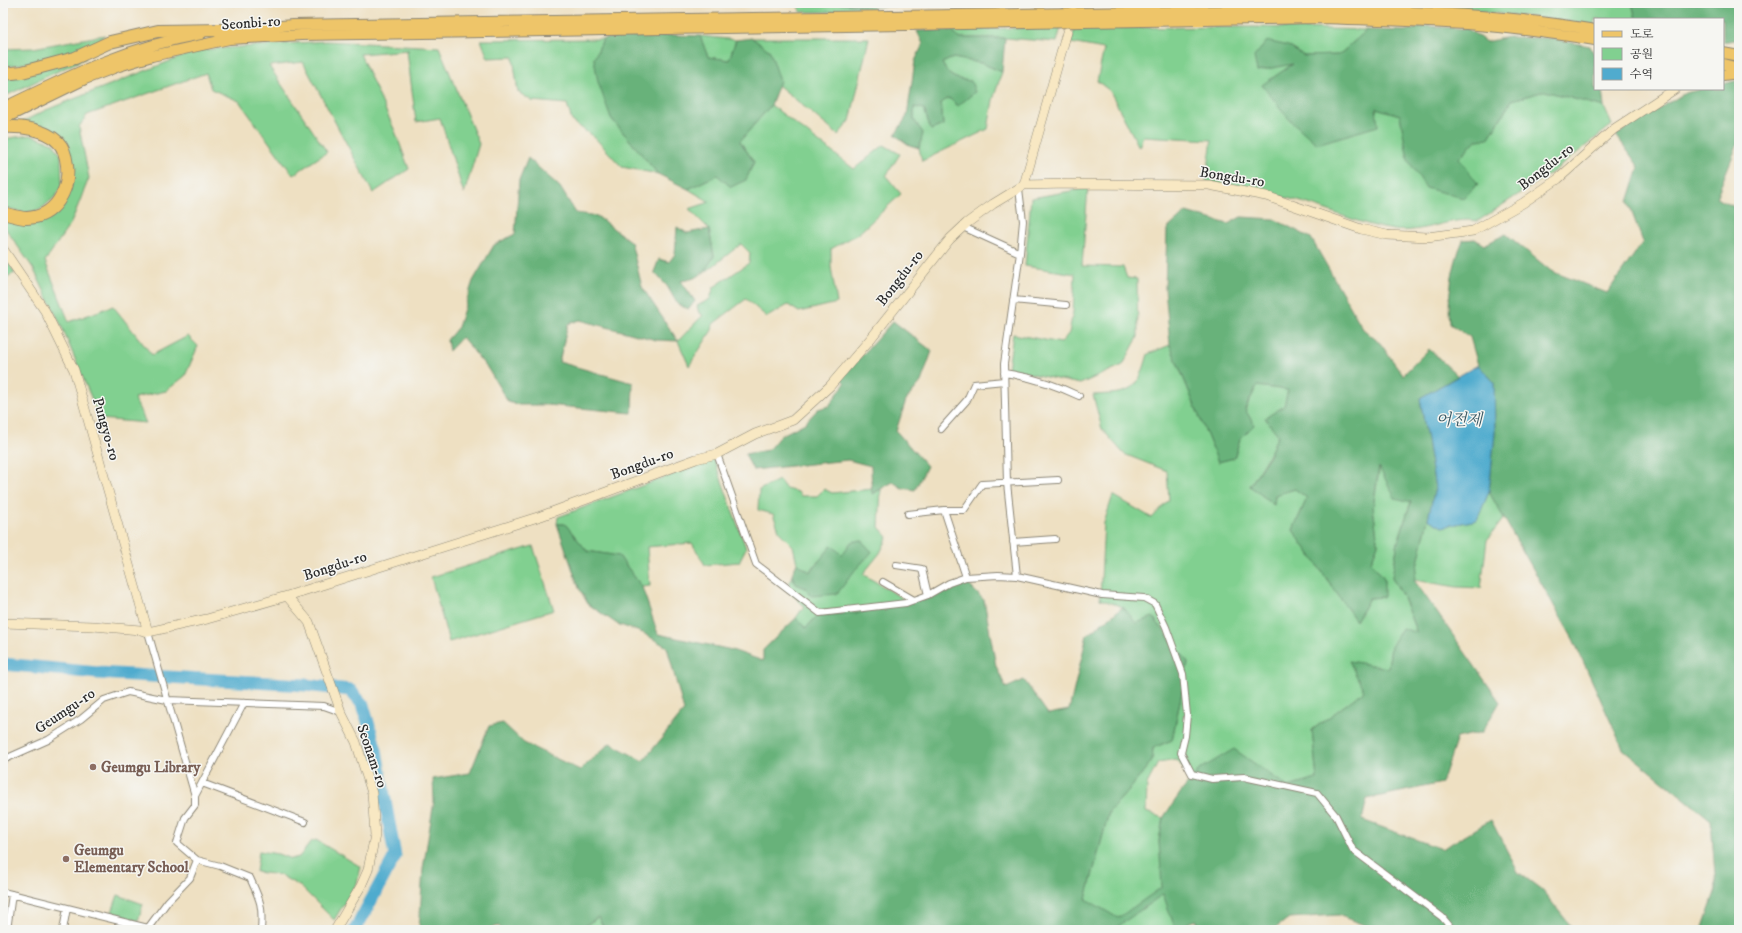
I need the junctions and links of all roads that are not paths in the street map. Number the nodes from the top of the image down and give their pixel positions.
1 (224, 30) junction
2 (1594, 30) edge
3 (1067, 32) dead end
4 (1594, 40) edge
5 (1724, 53) edge
6 (1739, 56) edge
7 (1724, 64) edge
8 (1739, 68) edge
9 (1739, 73) edge
10 (3, 74) edge
11 (1724, 75) edge
12 (1673, 90) edge
13 (3, 108) edge
14 (3, 119) edge
15 (3, 127) edge
16 (1022, 187) junction
17 (3, 213) edge
18 (963, 227) junction
19 (3, 249) edge
20 (1020, 253) junction
21 (1013, 300) junction
22 (1066, 305) dead end
23 (1004, 373) junction
24 (1004, 380) junction
25 (1079, 396) dead end
26 (942, 429) dead end
27 (717, 454) junction
28 (1058, 480) dead end
29 (1007, 483) junction
30 (944, 510) junction
31 (908, 514) dead end
32 (1055, 539) dead end
33 (1013, 542) junction
34 (896, 565) dead end
35 (1017, 576) junction
36 (966, 577) junction
37 (883, 582) dead end
38 (928, 595) junction
39 (287, 596) junction
40 (914, 600) junction
41 (3, 623) edge
42 (148, 632) junction
43 (167, 698) junction
44 (244, 703) junction
45 (340, 708) junction
46 (3, 760) edge
47 (202, 783) junction
48 (195, 796) junction
49 (305, 822) dead end
50 (197, 860) junction
51 (3, 892) edge
52 (12, 894) junction
53 (67, 908) junction
54 (150, 929) edge
55 (6, 930) edge
56 (63, 930) edge
57 (261, 930) edge
58 (335, 930) edge
59 (1453, 930) edge

1 - 2 main road, Seonbi-ro
1 - 10 highway
1 - 13 main road, Seonbi-ro
3 - 16 main road
4 - 14 main road, Seonbi-ro
5 - 6 main road
7 - 8 main road
9 - 11 main road
12 - 16 main road, Bongdu-ro
15 - 17 highway
16 - 18 main road, Bongdu-ro
16 - 20 street
18 - 20 street
18 - 27 main road, Bongdu-ro
19 - 42 main road, Pungyo-ro
20 - 21 street
21 - 22 street
21 - 23 street
23 - 24 street
23 - 25 street
24 - 26 street
24 - 29 street
27 - 39 main road, Bongdu-ro
27 - 40 street
28 - 29 street
29 - 30 street
29 - 33 street
30 - 31 street
30 - 36 street
32 - 33 street
33 - 35 street
34 - 38 street
35 - 36 street
35 - 59 street
36 - 38 street
37 - 40 street
38 - 40 street
39 - 42 main road, Bongdu-ro
39 - 45 main road, Seonam-ro
41 - 42 main road
42 - 43 street
43 - 44 street, Geumgu-ro
43 - 46 street, Geumgu-ro
43 - 48 street
44 - 45 street, Geumgu-ro
44 - 47 street
45 - 58 main road, Seonam-ro
47 - 48 street
47 - 49 street
48 - 50 street
50 - 54 street
50 - 57 street
51 - 52 street
52 - 53 street
52 - 55 street
53 - 54 street
53 - 56 street

